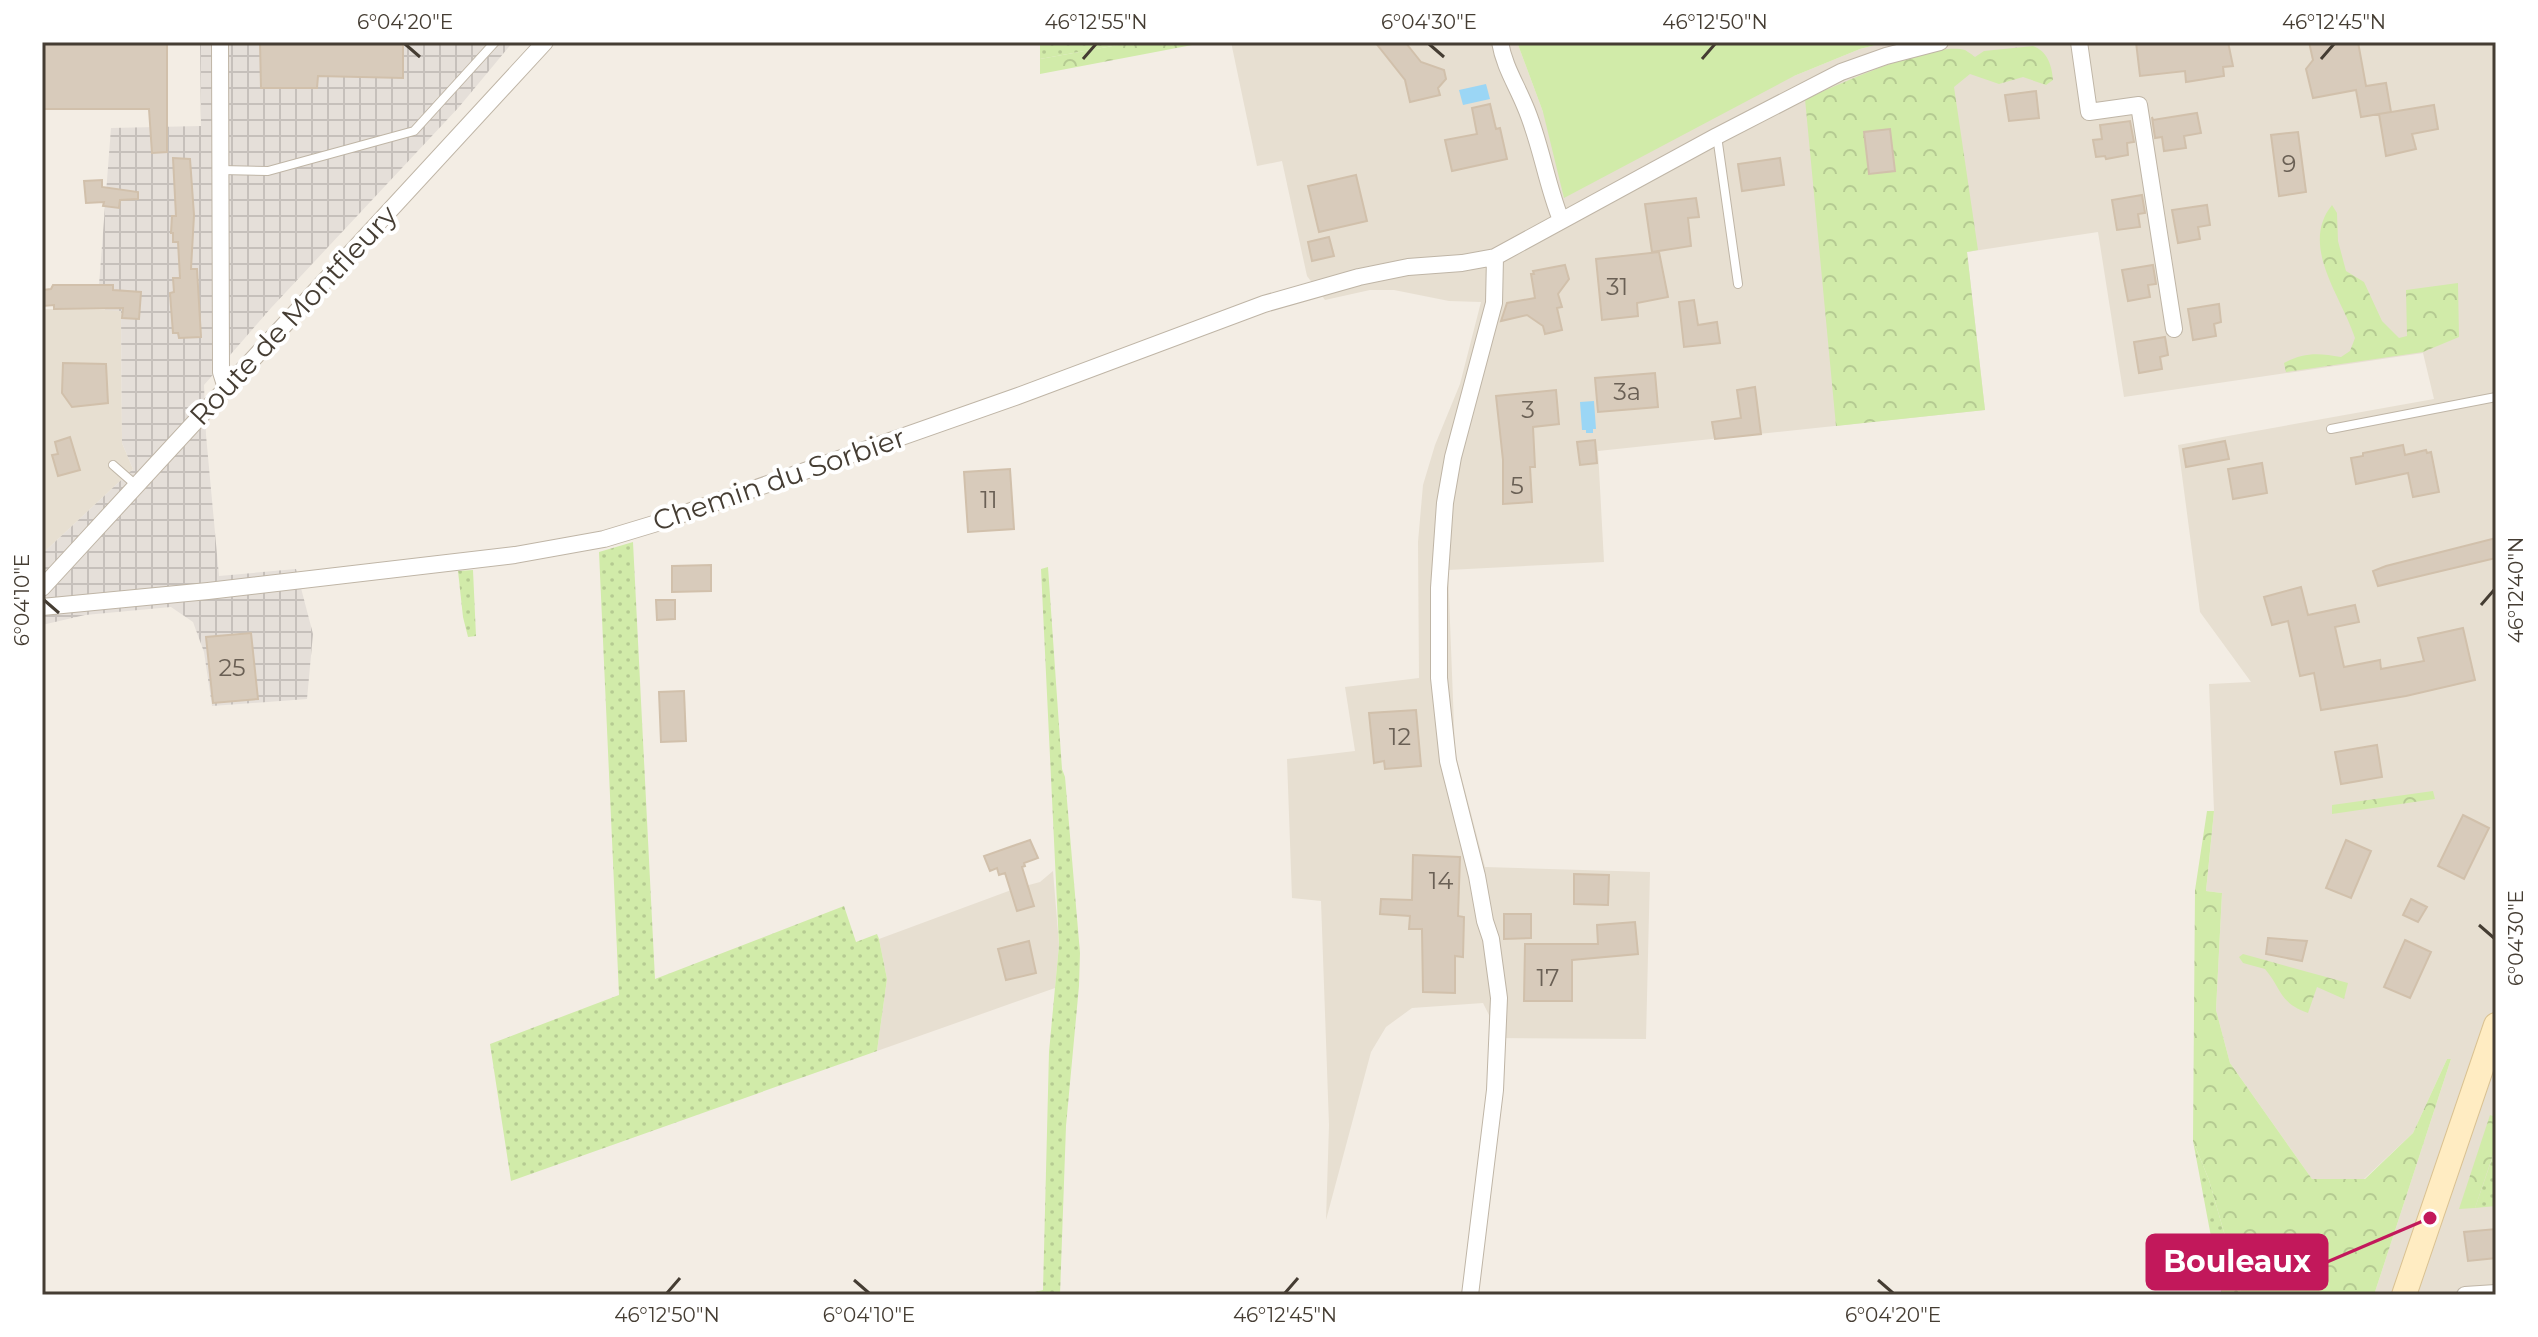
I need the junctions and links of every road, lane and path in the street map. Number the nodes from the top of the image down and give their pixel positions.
1 (220, 42) edge
2 (495, 42) edge
3 (545, 42) edge
4 (1500, 42) edge
5 (1940, 42) edge
6 (2079, 42) edge
7 (1717, 136) junction
8 (221, 170) junction
9 (1561, 220) junction
10 (1495, 257) junction
11 (1738, 284) dead end
12 (2174, 329) dead end
13 (226, 388) junction
14 (2496, 397) edge
15 (2331, 429) dead end
16 (113, 465) dead end
17 (137, 486) junction
18 (42, 588) edge
19 (42, 607) edge
20 (2496, 1025) edge
21 (2496, 1293) edge
22 (1470, 1295) edge
23 (2404, 1295) edge
24 (2465, 1295) edge

1 - 8 street
2 - 8 lane
3 - 13 street, Route de Montfleury
4 - 9 street
5 - 7 street, Chemin du Sorbier
6 - 12 street
7 - 9 street, Chemin du Sorbier
7 - 11 lane
8 - 13 street
9 - 10 street, Chemin du Sorbier
10 - 19 street, Chemin du Sorbier
10 - 22 street
13 - 17 street, Route de Montfleury
14 - 15 lane
16 - 17 lane
17 - 18 street, Route de Montfleury
20 - 23 main road
21 - 24 street

